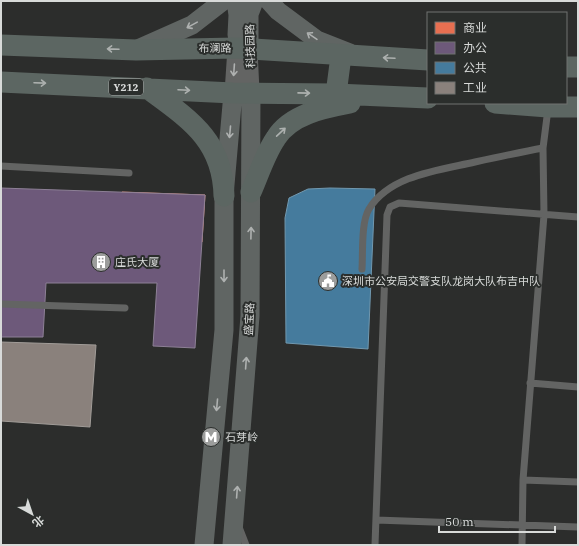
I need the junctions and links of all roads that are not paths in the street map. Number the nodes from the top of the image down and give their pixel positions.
1 (223, 1) edge
2 (236, 1) edge
3 (254, 1) edge
4 (269, 1) edge
5 (1, 45) edge
6 (242, 48) junction
7 (136, 50) junction
8 (350, 56) junction
9 (427, 60) edge
10 (567, 67) edge
11 (578, 67) edge
12 (1, 82) edge
13 (147, 88) junction
14 (242, 92) junction
15 (336, 94) junction
16 (388, 96) junction
17 (427, 98) edge
18 (508, 104) edge
19 (578, 106) edge
20 (548, 107) junction
21 (543, 148) junction
22 (1, 166) edge
23 (129, 173) dead end
24 (251, 192) junction
25 (224, 196) junction
26 (544, 215) junction
27 (578, 217) edge
28 (362, 269) dead end
29 (1, 304) edge
30 (125, 308) dead end
31 (530, 383) junction
32 (578, 387) edge
33 (524, 480) junction
34 (578, 482) edge
35 (235, 514) junction
36 (376, 520) junction
37 (523, 525) junction
38 (578, 527) edge
39 (204, 545) edge
40 (232, 545) edge
41 (246, 545) edge
42 (375, 545) edge
43 (522, 545) edge

1 -> 7 main road
2 - 6 main road, 科技园路
3 - 6 main road, 科技园路
8 -> 4 main road
7 -> 5 main road, 布澜路
6 - 7 main road, 布澜路
6 - 8 main road, 布澜路
6 - 14 street, 科技园路
9 -> 8 main road, 布澜路
8 - 15 main road
10 - 11 main road
12 -> 13 main road, Y212
13 -> 14 main road, Y212
13 - 25 main road
14 -> 15 main road, Y212
14 - 24 main road, 盛宝路
14 -> 25 main road
15 - 16 main road, Y212
16 - 17 main road, Y212
24 -> 16 main road
18 - 20 main road
19 - 20 main road
20 - 21 lane
21 - 26 lane
21 - 28 lane
22 - 23 lane
35 -> 24 main road, 盛宝路
25 -> 39 main road
26 - 27 lane
26 - 31 lane
26 - 36 lane
29 - 30 lane
31 - 32 lane
31 - 33 lane
33 - 34 lane
33 - 37 lane
35 - 40 main road, 盛宝路
35 - 41 lane
36 - 37 lane
36 - 42 lane
37 - 38 lane
37 - 43 lane

